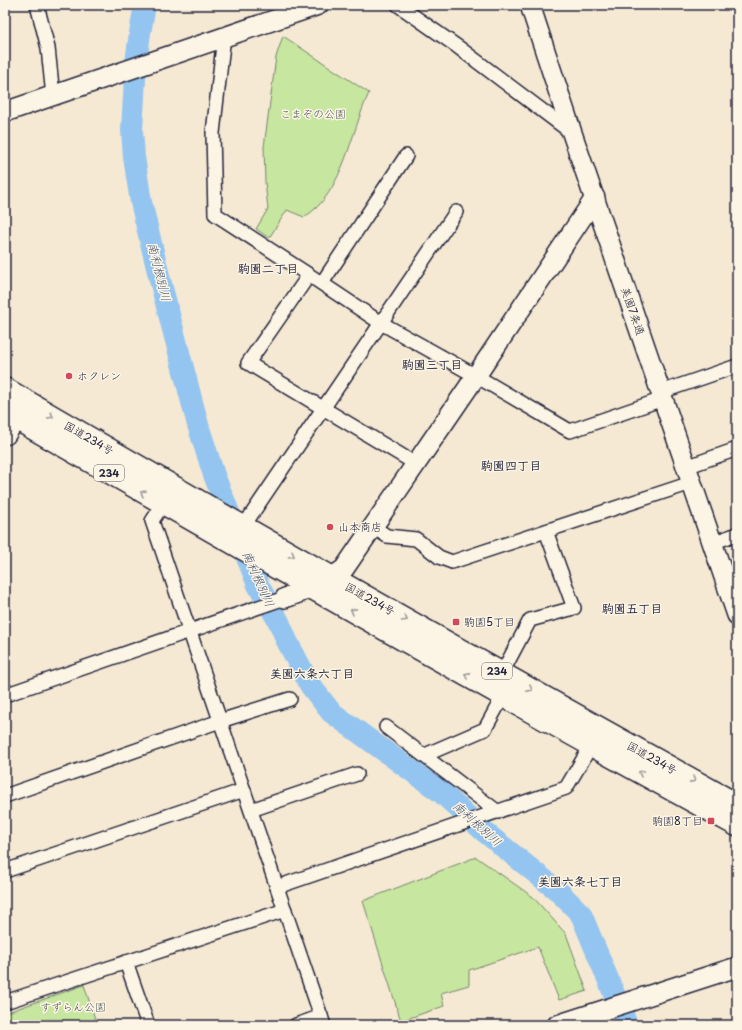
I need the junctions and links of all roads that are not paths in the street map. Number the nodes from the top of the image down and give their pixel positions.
1 (37, 5) edge
2 (398, 5) edge
3 (530, 5) edge
4 (308, 6) edge
5 (224, 36) junction
6 (53, 96) junction
7 (5, 112) edge
8 (572, 133) junction
9 (406, 156) dead end
10 (595, 198) junction
11 (456, 212) dead end
12 (309, 275) junction
13 (322, 283) junction
14 (381, 323) junction
15 (737, 366) edge
16 (476, 376) junction
17 (5, 390) edge
18 (662, 396) junction
19 (324, 407) junction
20 (17, 412) edge
21 (5, 438) edge
22 (737, 449) edge
23 (416, 464) junction
24 (688, 475) junction
25 (168, 496) junction
26 (373, 527) junction
27 (250, 531) junction
28 (546, 531) junction
29 (737, 534) edge
30 (712, 543) junction
31 (333, 578) junction
32 (313, 589) junction
33 (285, 598) joint
34 (737, 616) edge
35 (189, 630) junction
36 (502, 673) junction
37 (5, 695) edge
38 (503, 696) junction
39 (290, 699) dead end
40 (220, 721) junction
41 (386, 727) dead end
42 (596, 737) junction
43 (424, 755) junction
44 (357, 774) dead end
45 (244, 790) junction
46 (5, 796) edge
47 (737, 805) edge
48 (251, 810) junction
49 (494, 813) junction
50 (737, 825) edge
51 (5, 871) edge
52 (277, 887) junction
53 (285, 910) junction
54 (126, 962) junction
55 (737, 967) edge
56 (5, 1002) edge
57 (589, 1018) edge
58 (323, 1021) edge
59 (148, 1025) edge
60 (296, 1025) edge
61 (557, 1025) edge

1 - 6 street
2 - 8 street
3 - 8 street, 美園7条通
4 - 5 street
5 - 6 street
5 - 12 street
6 - 7 street
8 - 10 street, 美園7条通
9 - 13 street
10 - 16 street
10 - 18 street, 美園7条通
11 - 14 street
12 - 13 street
12 - 19 street
13 - 14 street
14 - 16 street
14 - 19 street
15 - 18 street
16 - 18 street
16 - 23 street
17 - 20 highway, 国道234号 / 234
18 - 24 street, 美園7条通
19 - 23 street
19 - 27 street
20 - 21 street
20 - 25 highway, 国道234号 / 234
22 - 24 street
23 - 26 street
24 - 28 street
24 - 30 street, 美園7条通
25 - 27 highway, 国道234号 / 234
25 - 32 highway, 国道234号 / 234
25 - 35 street
26 - 28 street
26 - 31 street
27 -> 31 highway, 国道234号 / 234
28 - 36 street
29 - 30 street
30 - 34 street, 美園7条通
31 - 32 street
31 -> 36 highway, 国道234号 / 234
32 - 33 street
38 -> 32 highway, 国道234号 / 234
33 - 35 street
35 - 37 street
35 - 40 street
36 - 38 street
36 -> 42 highway, 国道234号 / 234
38 - 42 highway, 国道234号 / 234
38 - 43 street
39 - 40 street
40 - 45 street
40 - 46 street
41 - 43 street
42 -> 47 highway, 国道234号 / 234
42 - 49 street
50 -> 42 highway, 国道234号 / 234
43 - 49 street
44 - 48 street
45 - 48 street
45 - 51 street
48 - 52 street
49 - 52 street
52 - 53 street
53 - 54 street
53 - 58 street
54 - 56 street
54 - 59 street
55 - 57 street
57 - 61 street
58 - 60 street

